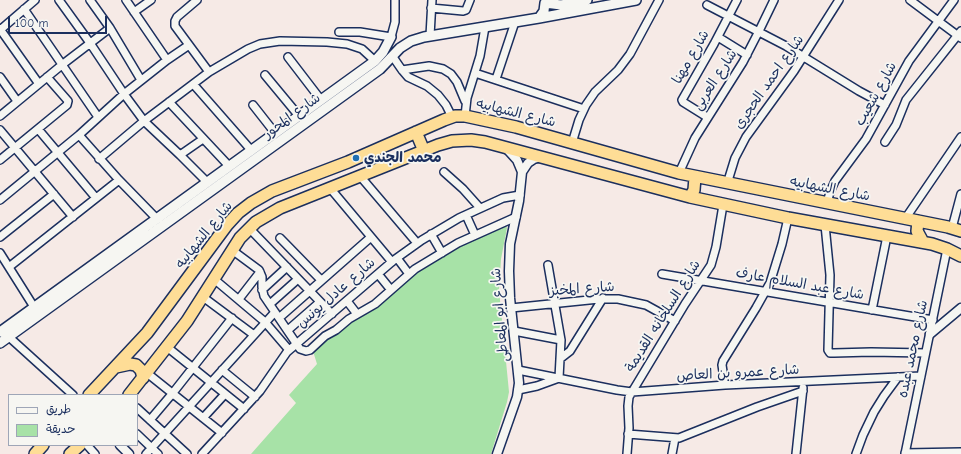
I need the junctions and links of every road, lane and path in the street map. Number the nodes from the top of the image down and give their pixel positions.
1 (35, 0) edge
2 (59, 0) edge
3 (90, 0) edge
4 (126, 0) edge
5 (151, 0) edge
6 (197, 0) edge
7 (395, 0) edge
8 (432, 0) edge
9 (470, 0) edge
10 (585, 0) edge
11 (636, 0) edge
12 (659, 0) edge
13 (737, 0) edge
14 (774, 0) edge
15 (839, 0) edge
16 (910, 0) edge
17 (954, 0) edge
18 (542, 1) edge
19 (707, 5) dead end
20 (431, 8) junction
21 (24, 9) junction
22 (134, 12) junction
23 (729, 16) junction
24 (539, 18) junction
25 (940, 21) junction
26 (515, 22) junction
27 (485, 27) junction
28 (110, 28) junction
29 (0, 30) edge
30 (760, 31) junction
31 (339, 32) dead end
32 (960, 35) edge
33 (430, 36) junction
34 (391, 37) junction
35 (718, 37) junction
36 (90, 43) junction
37 (189, 45) junction
38 (747, 54) junction
39 (804, 56) junction
40 (288, 57) dead end
41 (393, 57) junction
42 (167, 60) junction
43 (375, 61) junction
44 (63, 64) junction
45 (402, 70) junction
46 (209, 72) junction
47 (475, 73) junction
48 (265, 75) dead end
49 (0, 77) edge
50 (47, 77) junction
51 (496, 79) junction
52 (141, 80) junction
53 (39, 84) junction
54 (194, 85) junction
55 (124, 94) junction
56 (322, 99) junction
57 (17, 102) junction
58 (169, 102) junction
59 (466, 103) junction
60 (253, 105) dead end
61 (885, 105) junction
62 (328, 107) junction
63 (584, 109) junction
64 (0, 116) edge
65 (299, 116) junction
66 (465, 116) junction
67 (98, 117) junction
68 (452, 117) junction
69 (707, 117) junction
70 (144, 121) junction
71 (38, 129) junction
72 (0, 130) edge
73 (416, 132) junction
74 (275, 133) junction
75 (79, 135) junction
76 (961, 137) edge
77 (203, 139) junction
78 (886, 142) dead end
79 (572, 143) junction
80 (506, 147) junction
81 (14, 148) junction
82 (252, 150) junction
83 (424, 151) junction
84 (57, 153) junction
85 (180, 155) junction
86 (542, 157) junction
87 (100, 159) junction
88 (0, 160) edge
89 (229, 166) junction
90 (35, 172) junction
91 (444, 172) dead end
92 (522, 172) junction
93 (679, 173) junction
94 (360, 176) junction
95 (695, 177) junction
96 (119, 180) junction
97 (716, 181) junction
98 (207, 182) junction
99 (727, 184) junction
100 (330, 188) junction
101 (54, 194) junction
102 (961, 194) edge
103 (520, 195) junction
104 (690, 197) junction
105 (96, 198) junction
106 (0, 200) edge
107 (188, 202) junction
108 (711, 202) junction
109 (827, 203) junction
110 (723, 205) junction
111 (480, 208) junction
112 (466, 215) junction
113 (73, 217) junction
114 (516, 217) junction
115 (788, 218) junction
116 (157, 219) junction
117 (905, 219) junction
118 (918, 222) junction
119 (825, 225) junction
120 (249, 228) junction
121 (957, 229) edge
122 (431, 234) junction
123 (475, 235) junction
124 (370, 236) junction
125 (887, 236) junction
126 (0, 238) edge
127 (280, 238) dead end
128 (924, 242) junction
129 (417, 243) junction
130 (947, 249) junction
131 (232, 250) junction
132 (0, 253) edge
133 (442, 253) junction
134 (961, 256) edge
135 (394, 260) junction
136 (548, 265) dead end
137 (9, 267) junction
138 (287, 268) junction
139 (260, 272) junction
140 (378, 274) junction
141 (409, 274) junction
142 (662, 274) dead end
143 (214, 279) junction
144 (298, 279) junction
145 (321, 280) junction
146 (701, 280) junction
147 (262, 290) junction
148 (391, 290) junction
149 (310, 291) junction
150 (766, 292) junction
151 (203, 297) junction
152 (603, 298) junction
153 (239, 299) junction
154 (347, 301) junction
155 (320, 302) junction
156 (829, 302) junction
157 (555, 303) junction
158 (270, 304) junction
159 (34, 307) junction
160 (511, 308) junction
161 (961, 308) edge
162 (872, 310) junction
163 (332, 314) junction
164 (357, 314) junction
165 (277, 315) junction
166 (232, 318) junction
167 (932, 320) junction
168 (674, 321) junction
169 (265, 322) junction
170 (320, 325) junction
171 (288, 330) junction
172 (514, 331) junction
173 (2, 333) edge
174 (328, 334) junction
175 (930, 334) junction
176 (254, 335) junction
177 (561, 340) junction
178 (0, 343) edge
179 (297, 344) junction
180 (167, 347) junction
181 (289, 350) junction
182 (925, 353) junction
183 (560, 358) junction
184 (116, 367) junction
185 (193, 368) junction
186 (222, 370) junction
187 (518, 370) junction
188 (145, 376) junction
189 (921, 376) junction
190 (898, 377) junction
191 (559, 378) junction
192 (211, 382) junction
193 (804, 382) junction
194 (725, 385) junction
195 (518, 390) junction
196 (803, 391) junction
197 (632, 392) junction
198 (72, 394) edge
199 (90, 394) edge
200 (130, 394) edge
201 (172, 394) junction
202 (225, 394) junction
203 (255, 397) junction
204 (189, 407) junction
205 (138, 409) edge
206 (244, 409) junction
207 (203, 418) junction
208 (150, 420) junction
209 (222, 433) junction
210 (164, 434) junction
211 (628, 434) junction
212 (138, 435) edge
213 (675, 438) junction
214 (79, 446) edge
215 (88, 446) edge
216 (121, 446) edge
217 (152, 448) junction
218 (961, 452) edge
219 (905, 453) edge
220 (70, 454) edge
221 (95, 454) edge
222 (128, 454) edge
223 (146, 454) edge
224 (158, 454) edge
225 (187, 454) edge
226 (202, 454) edge
227 (497, 454) edge
228 (627, 454) edge
229 (672, 454) edge
230 (796, 454) edge
231 (856, 454) edge

1 - 21 street
2 - 36 street
3 - 28 street
4 - 22 street
5 - 22 street
6 - 37 street
7 - 34 street
8 - 20 street
9 - 20 street
10 - 18 main road
11 - 24 main road, شارع المحور
12 - 63 street
13 - 23 street, شارع مهنا
14 - 30 street, شارع العربى
15 - 39 street, شارع احمد الحجرى
16 - 25 street
17 - 25 street, شارع شعيب
18 - 24 main road
19 - 23 street
20 - 33 street
21 - 29 street
21 - 44 street
22 - 42 street
23 - 30 street
23 - 35 street, شارع مهنا
24 - 26 main road, شارع المحور
25 - 32 street
25 - 61 street, شارع شعيب
26 - 27 main road, شارع المحور
26 - 51 street
27 - 33 main road, شارع المحور
27 - 47 street
28 - 36 street
28 - 52 street
29 - 53 street
30 - 38 street, شارع العربى
30 - 39 street
31 - 34 street
32 - 78 street
33 - 41 main road, شارع المحور
34 - 43 main road, شارع المحور
35 - 38 street
35 - 69 street, شارع مهنا
36 - 44 street
36 - 55 street
37 - 42 street
37 - 46 street
38 - 69 street, شارع العربى
39 - 61 street
39 - 99 street, شارع احمد الحجرى
40 - 56 street
41 - 45 street
41 - 62 main road, شارع المحور
42 - 52 street
43 - 46 street
43 - 56 main road, شارع المحور
44 - 50 street
44 - 67 street
45 - 59 street
45 - 68 street
46 - 54 street
47 - 51 street
47 - 59 street
48 - 65 street
49 - 57 street
50 - 53 street
50 - 71 street
51 - 63 street
52 - 55 street
53 - 57 street
54 - 58 street
54 - 82 street
55 - 67 street
55 - 70 street
56 - 62 main road
56 - 65 main road, شارع المحور
57 - 64 street
58 - 70 street
58 - 77 street
59 - 66 street
60 - 74 street
61 - 109 street, شارع شعيب
62 - 107 main road, شارع المحور
63 - 79 street
65 - 74 main road, شارع المحور
66 - 68 highway, شارع الشهابيه
66 - 79 highway, شارع الشهابيه
67 - 75 street
68 - 73 highway, شارع الشهابيه
69 - 93 street, شارع العربى
70 - 85 street
70 - 87 street
71 - 81 street
71 - 84 street
72 - 81 street
73 - 83 highway
73 - 184 highway, شارع الشهابيه
74 - 82 main road, شارع المحور
75 - 84 street
75 - 87 street
76 - 117 street
77 - 85 street
77 - 89 street
79 - 93 highway, شارع الشهابيه
80 - 83 highway
80 - 86 highway
80 - 92 street
81 - 88 street
81 - 90 street
82 - 89 main road, شارع المحور
83 - 94 highway
84 - 90 street
84 - 105 street
85 - 98 street
86 - 92 street
86 - 104 highway
87 - 96 street
89 - 98 main road, شارع المحور
90 - 101 street
90 - 106 street
91 - 111 street
92 - 103 street, شارع ابو المعاطى
93 - 95 highway, شارع الشهابيه
94 - 100 highway
94 - 129 street
95 - 97 highway, شارع الشهابيه
95 - 104 highway
96 - 105 street
96 - 116 street
97 - 99 highway, شارع الشهابيه
97 - 108 highway
98 - 107 main road, شارع المحور
99 - 109 highway, شارع الشهابيه
100 - 120 highway
100 - 124 street
101 - 113 street
101 - 126 street
102 - 121 street
103 - 111 street, شارع عادل يونس
103 - 114 street, شارع ابو المعاطى
104 - 108 highway
105 - 113 street
107 - 116 main road, شارع المحور
107 - 173 main road, شارع المحور
108 - 110 highway
109 - 117 highway, شارع الشهابيه
110 - 115 highway
110 - 146 street, شارع السلخانه القديمة
111 - 112 street, شارع عادل يونس
112 - 122 street, شارع عادل يونس
112 - 123 street
113 - 137 street
114 - 123 street
114 - 160 street, شارع ابو المعاطى
115 - 119 highway
115 - 150 street
116 - 159 main road, شارع المحور
117 - 118 highway, شارع الشهابيه
118 - 121 highway, شارع الشهابيه
118 - 128 highway
119 - 125 highway
119 - 156 street
120 - 131 highway
120 - 138 street
122 - 129 street, شارع عادل يونس
122 - 133 street
123 - 133 street
124 - 135 street
124 - 145 street
125 - 128 highway
125 - 162 street
127 - 145 street
128 - 130 highway
129 - 135 street, شارع عادل يونس
130 - 134 highway
130 - 167 street, شارع محمد عبده
131 - 139 street
131 - 143 highway
132 - 137 street
133 - 141 street
135 - 140 street, شارع عادل يونس
135 - 141 street
136 - 157 street
137 - 159 street
138 - 144 street
138 - 147 street
139 - 147 street
139 - 153 street
140 - 148 street
140 - 154 street, شارع عادل يونس
141 - 148 street
142 - 146 street, شارع عبد السلام عارف
143 - 151 highway
143 - 153 street
144 - 149 street
144 - 158 street
145 - 149 street
146 - 150 street, شارع عبد السلام عارف
146 - 168 street, شارع السلخانه القديمة
147 - 158 street
148 - 164 street
149 - 155 street
149 - 165 street
150 - 156 street, شارع عبد السلام عارف
150 - 194 street
151 - 166 street
151 - 180 highway
152 - 157 street, شارع المخبز
152 - 168 street, شارع المخبز
152 - 183 street
153 - 169 street
154 - 163 street, شارع عادل يونس
154 - 164 street
155 - 163 street
155 - 171 street
156 - 162 street, شارع عبد السلام عارف
156 - 182 street
157 - 160 street, شارع المخبز
157 - 177 street
158 - 165 street
159 - 173 main road, شارع المحور
160 - 172 street, شارع ابو المعاطى
161 - 175 street
162 - 167 street, شارع عبد السلام عارف
163 - 170 street, شارع عادل يونس
164 - 174 street
165 - 169 street
165 - 171 street
166 - 176 street
166 - 185 street
167 - 175 street, شارع محمد عبده
168 - 197 street, شارع السلخانه القديمة
169 - 176 street
169 - 181 street
170 - 174 street
170 - 179 street, شارع عادل يونس
171 - 179 street
172 - 177 street
172 - 187 street, شارع ابو المعاطى
173 - 178 main road, شارع المحور
173 - 198 street
174 - 179 street
175 - 182 street, شارع محمد عبده
176 - 186 street
177 - 183 street
179 - 181 street, شارع عادل يونس
180 - 185 street
180 - 188 highway
181 - 203 street, شارع عادل يونس
182 - 189 street, شارع محمد عبده
183 - 191 street
184 - 188 highway
184 - 199 highway, شارع الشهابيه
185 - 192 street
185 - 201 street
186 - 192 street
186 - 203 street
187 - 191 street, شارع عمرو بن العاص
187 - 195 street, شارع ابو المعاطى
188 - 200 highway
188 - 201 street
189 - 190 street, شارع عمرو بن العاص
189 - 219 street, شارع محمد عبده
190 - 193 street, شارع عمرو بن العاص
190 - 231 street
191 - 195 street
191 - 197 street, شارع عمرو بن العاص
192 - 202 street
192 - 204 street
193 - 194 street, شارع عمرو بن العاص
193 - 196 street
194 - 197 street, شارع عمرو بن العاص
195 - 227 street, شارع ابو المعاطى
196 - 213 street
196 - 230 street
197 - 211 street, شارع السلخانه القديمة
201 - 204 street
201 - 208 street
202 - 206 street
202 - 207 street
203 - 206 street, شارع عادل يونس
204 - 207 street
204 - 210 street
205 - 208 street
206 - 209 street, شارع عادل يونس
207 - 209 street
208 - 210 street
209 - 226 street, شارع عادل يونس
210 - 217 street
210 - 225 street
211 - 213 street
211 - 228 street, شارع السلخانه القديمة
212 - 217 street
213 - 229 street
214 - 220 highway
215 - 221 street
216 - 222 street
217 - 223 street
217 - 224 street
218 - 219 street

